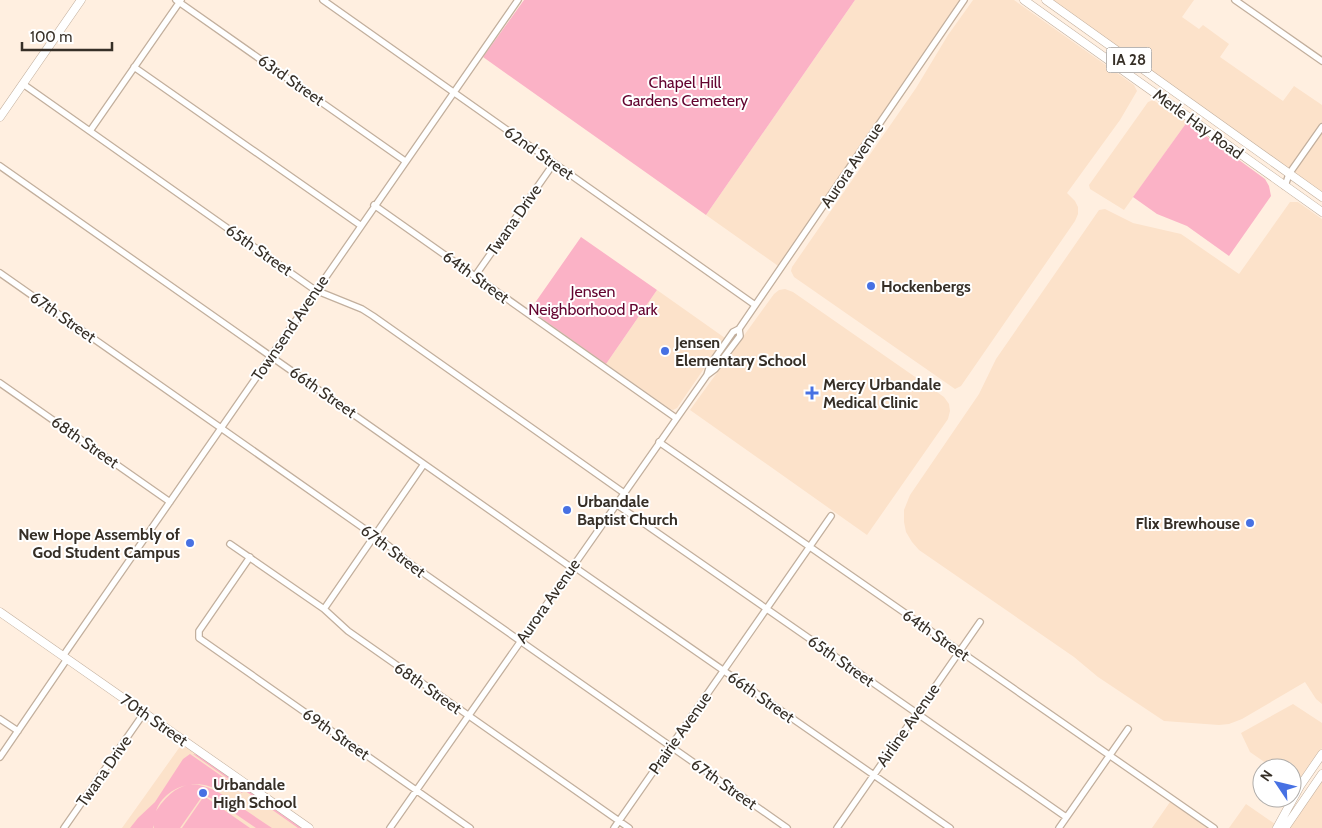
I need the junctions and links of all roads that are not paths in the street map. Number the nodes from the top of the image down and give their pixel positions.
1 (81, 0) edge
2 (323, 0) edge
3 (518, 0) edge
4 (964, 0) edge
5 (1024, 0) edge
6 (1046, 0) edge
7 (1235, 0) edge
8 (179, 1) edge
9 (1322, 61) edge
10 (134, 67) junction
11 (23, 84) junction
12 (453, 92) junction
13 (0, 117) edge
14 (1322, 127) edge
15 (90, 131) junction
16 (405, 161) junction
17 (554, 163) junction
18 (0, 166) edge
19 (1289, 174) junction
20 (1284, 186) junction
21 (1322, 197) edge
22 (374, 205) junction
23 (1322, 212) edge
24 (360, 225) junction
25 (0, 273) edge
26 (475, 276) junction
27 (315, 290) junction
28 (755, 305) junction
29 (270, 356) junction
30 (0, 383) edge
31 (676, 418) junction
32 (221, 428) junction
33 (659, 442) junction
34 (424, 464) junction
35 (624, 493) junction
36 (170, 502) junction
37 (616, 504) junction
38 (831, 516) dead end
39 (374, 536) junction
40 (230, 544) dead end
41 (810, 546) junction
42 (250, 557) junction
43 (573, 567) junction
44 (324, 609) junction
45 (767, 609) junction
46 (0, 612) edge
47 (980, 622) dead end
48 (520, 642) junction
49 (959, 651) junction
50 (65, 658) junction
51 (723, 671) junction
52 (144, 713) junction
53 (916, 713) junction
54 (468, 716) junction
55 (0, 719) edge
56 (1128, 729) dead end
57 (18, 731) junction
58 (671, 747) junction
59 (1322, 754) edge
60 (1109, 756) junction
61 (0, 757) edge
62 (1322, 774) edge
63 (874, 775) junction
64 (416, 791) junction
65 (1066, 817) junction
66 (619, 821) junction
67 (64, 828) edge
68 (309, 828) edge
69 (390, 828) edge
70 (470, 828) edge
71 (614, 828) edge
72 (629, 828) edge
73 (787, 828) edge
74 (837, 828) edge
75 (950, 828) edge
76 (1059, 828) edge
77 (1214, 828) edge
78 (1278, 828) edge
79 (1285, 828) edge

1 - 11 main road
2 - 12 street, 62nd Street
3 - 12 street, Townsend Avenue
4 - 28 street, Aurora Avenue
5 - 20 main road, Merle Hay Road / IA 28
6 - 19 main road, Merle Hay Road / IA 28
7 - 9 street
8 - 10 street
8 - 16 street, 63rd Street
10 - 15 street
10 - 24 street
11 - 13 main road
11 - 15 street, 65th Street
12 - 16 street, Townsend Avenue
12 - 17 street, 62nd Street
14 - 19 street
15 - 27 street, 65th Street
16 - 22 street, Townsend Avenue
17 - 26 street, Twana Drive
17 - 28 street, 62nd Street
18 - 29 street, 66th Street
19 - 20 street
19 - 21 main road, Merle Hay Road / IA 28
20 - 23 main road, Merle Hay Road / IA 28
22 - 24 street, Townsend Avenue
22 - 26 street, 64th Street
24 - 27 street, Townsend Avenue
25 - 32 street, 67th Street
26 - 31 street, 64th Street
27 - 29 street, Townsend Avenue
27 - 35 street, 65th Street
28 - 31 street, Aurora Avenue
29 - 32 street, Townsend Avenue
29 - 34 street, 66th Street
30 - 36 street, 68th Street
31 - 33 street, Aurora Avenue
32 - 36 street, Townsend Avenue
32 - 39 street, 67th Street
33 - 35 street, Aurora Avenue
33 - 41 street, 64th Street
34 - 39 street
34 - 43 street, 66th Street
35 - 37 street, Aurora Avenue
36 - 50 street, Townsend Avenue
37 - 43 street, Aurora Avenue
37 - 45 street, 65th Street
38 - 41 street, Prairie Avenue
39 - 44 street
39 - 48 street, 67th Street
40 - 42 street, 68th Street
41 - 45 street, Prairie Avenue
41 - 49 street, 64th Street
42 - 44 street, 68th Street
42 - 64 street, 69th Street
43 - 48 street, Aurora Avenue
43 - 51 street, 66th Street
44 - 54 street, 68th Street
45 - 51 street, Prairie Avenue
45 - 53 street, 65th Street
46 - 50 main road, 70th Street
47 - 49 street, Airline Avenue
48 - 54 street, Aurora Avenue
48 - 58 street, 67th Street
49 - 53 street, Airline Avenue
49 - 60 street, 64th Street
50 - 52 main road, 70th Street
50 - 57 street, Townsend Avenue
51 - 58 street, Prairie Avenue
51 - 63 street, 66th Street
52 - 67 street, Twana Drive
52 - 68 main road, 70th Street
53 - 63 street, Airline Avenue
53 - 65 street, 65th Street
54 - 64 street, Aurora Avenue
54 - 66 street, 68th Street
55 - 57 street
56 - 60 street
57 - 61 street, Townsend Avenue
58 - 66 street, Prairie Avenue
58 - 73 street, 67th Street
59 - 78 main road
60 - 65 street
60 - 77 street, 64th Street
62 - 79 main road
63 - 74 street, Airline Avenue
63 - 75 street, 66th Street
64 - 69 street, Aurora Avenue
64 - 70 street, 69th Street
65 - 76 street
66 - 71 street, Prairie Avenue
66 - 72 street, 68th Street

